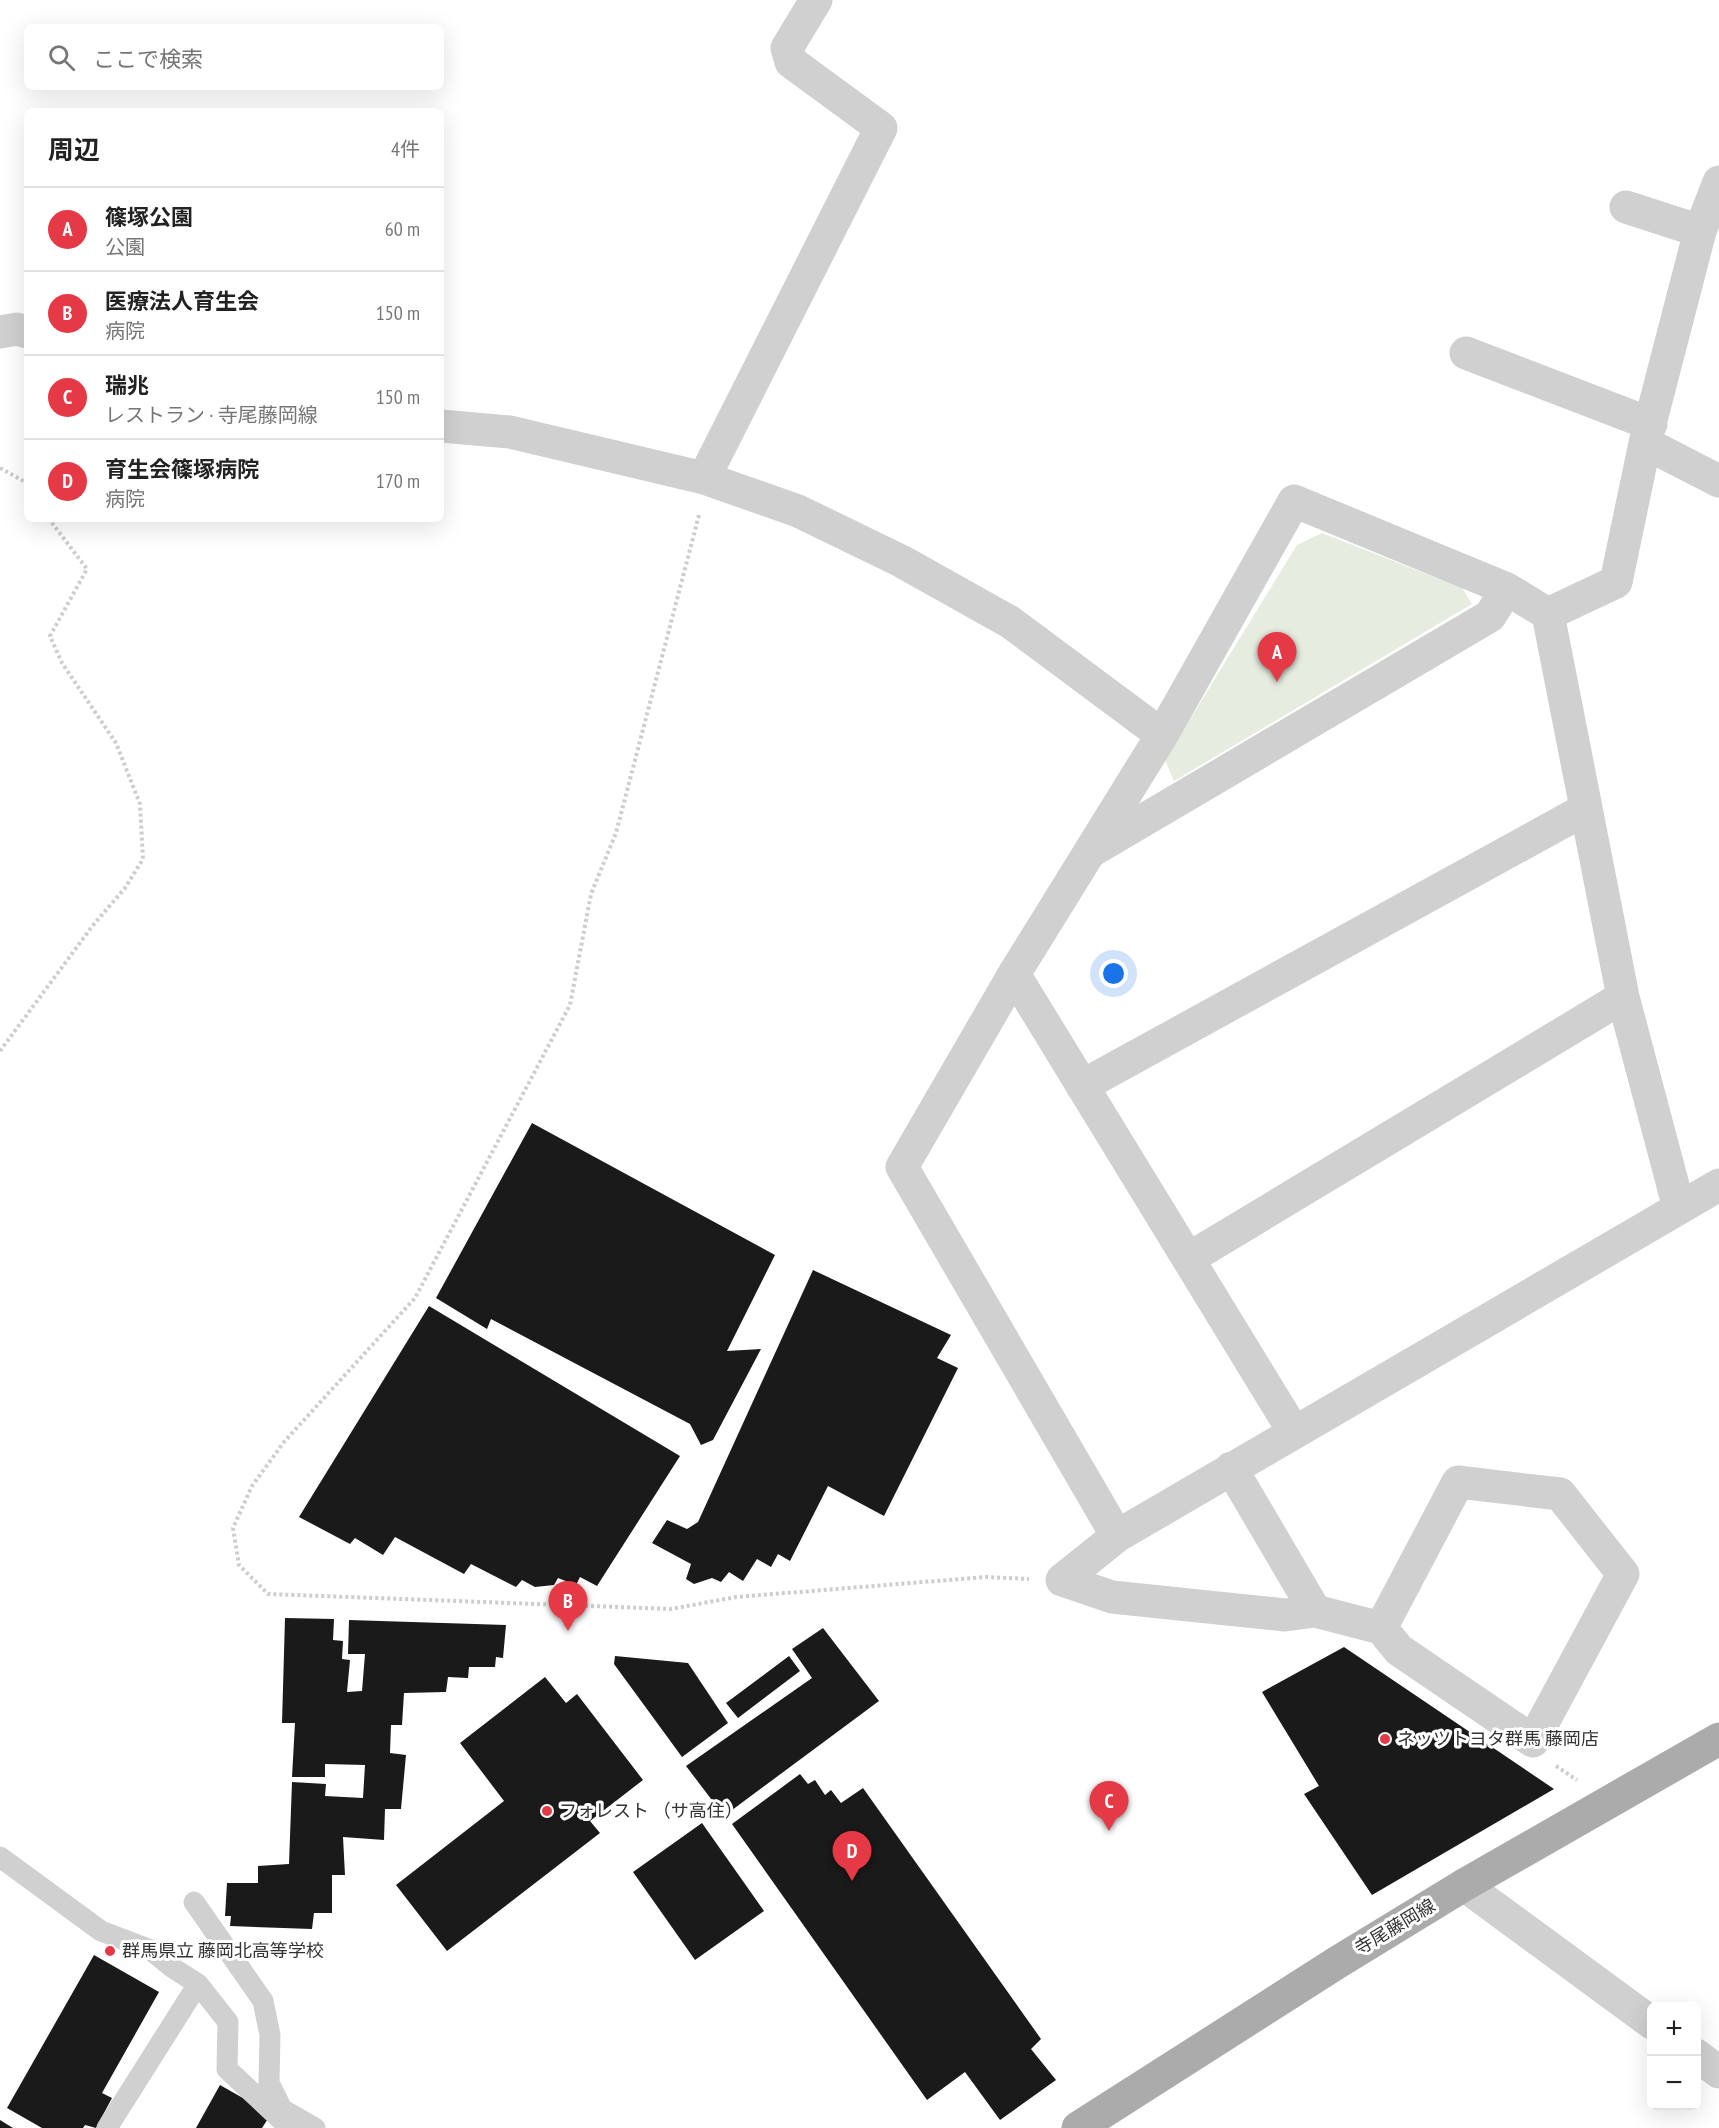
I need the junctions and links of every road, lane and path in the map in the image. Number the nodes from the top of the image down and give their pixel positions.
1 (816, 0) edge
2 (1719, 182) edge
3 (1626, 207) dead end
4 (1700, 231) junction
5 (24, 331) edge
6 (0, 332) edge
7 (1466, 353) dead end
8 (444, 426) edge
9 (1648, 434) junction
10 (0, 468) edge
11 (704, 478) junction
12 (24, 481) edge
13 (1719, 481) edge
14 (51, 522) edge
15 (1507, 589) junction
16 (1548, 614) junction
17 (1162, 735) junction
18 (1586, 809) junction
19 (1089, 853) junction
20 (1014, 974) junction
21 (1623, 997) junction
22 (0, 1051) edge
23 (1082, 1086) junction
24 (1719, 1185) edge
25 (1679, 1208) junction
26 (1188, 1259) junction
27 (1294, 1432) junction
28 (1232, 1468) junction
29 (1117, 1536) junction
30 (1062, 1580) junction
31 (1315, 1611) junction
32 (1381, 1628) junction
33 (1719, 1740) edge
34 (1533, 1741) junction
35 (1610, 1802) junction
36 (0, 1857) edge
37 (1464, 1885) junction
38 (194, 1902) dead end
39 (198, 1984) junction
40 (1647, 2019) edge
41 (1697, 2056) edge
42 (1719, 2072) edge
43 (107, 2128) edge
44 (290, 2128) edge
45 (315, 2128) edge
46 (1078, 2128) edge

1 - 11 street
2 - 4 street
3 - 4 street
4 - 9 street
5 - 6 street
7 - 9 street
8 - 11 street
9 - 13 street
9 - 16 street
10 - 12 path
11 - 17 street
11 - 30 path
14 - 22 path
15 - 16 street
15 - 17 street
15 - 19 street
16 - 18 street
17 - 19 street
18 - 21 street
18 - 23 street
19 - 20 street
20 - 23 street
20 - 29 street
21 - 25 street
21 - 26 street
23 - 26 street
24 - 25 street
25 - 27 street
26 - 27 street
27 - 28 street
28 - 29 street
28 - 31 street
29 - 30 street
30 - 31 street
31 - 32 street
32 - 34 street
32 - 34 street
33 - 35 main road, 寺尾藤岡線
34 - 35 path
35 - 37 main road, 寺尾藤岡線
36 - 39 lane
37 - 40 street
37 - 46 main road, 寺尾藤岡線
38 - 45 lane
39 - 43 lane
39 - 44 lane
41 - 42 street

